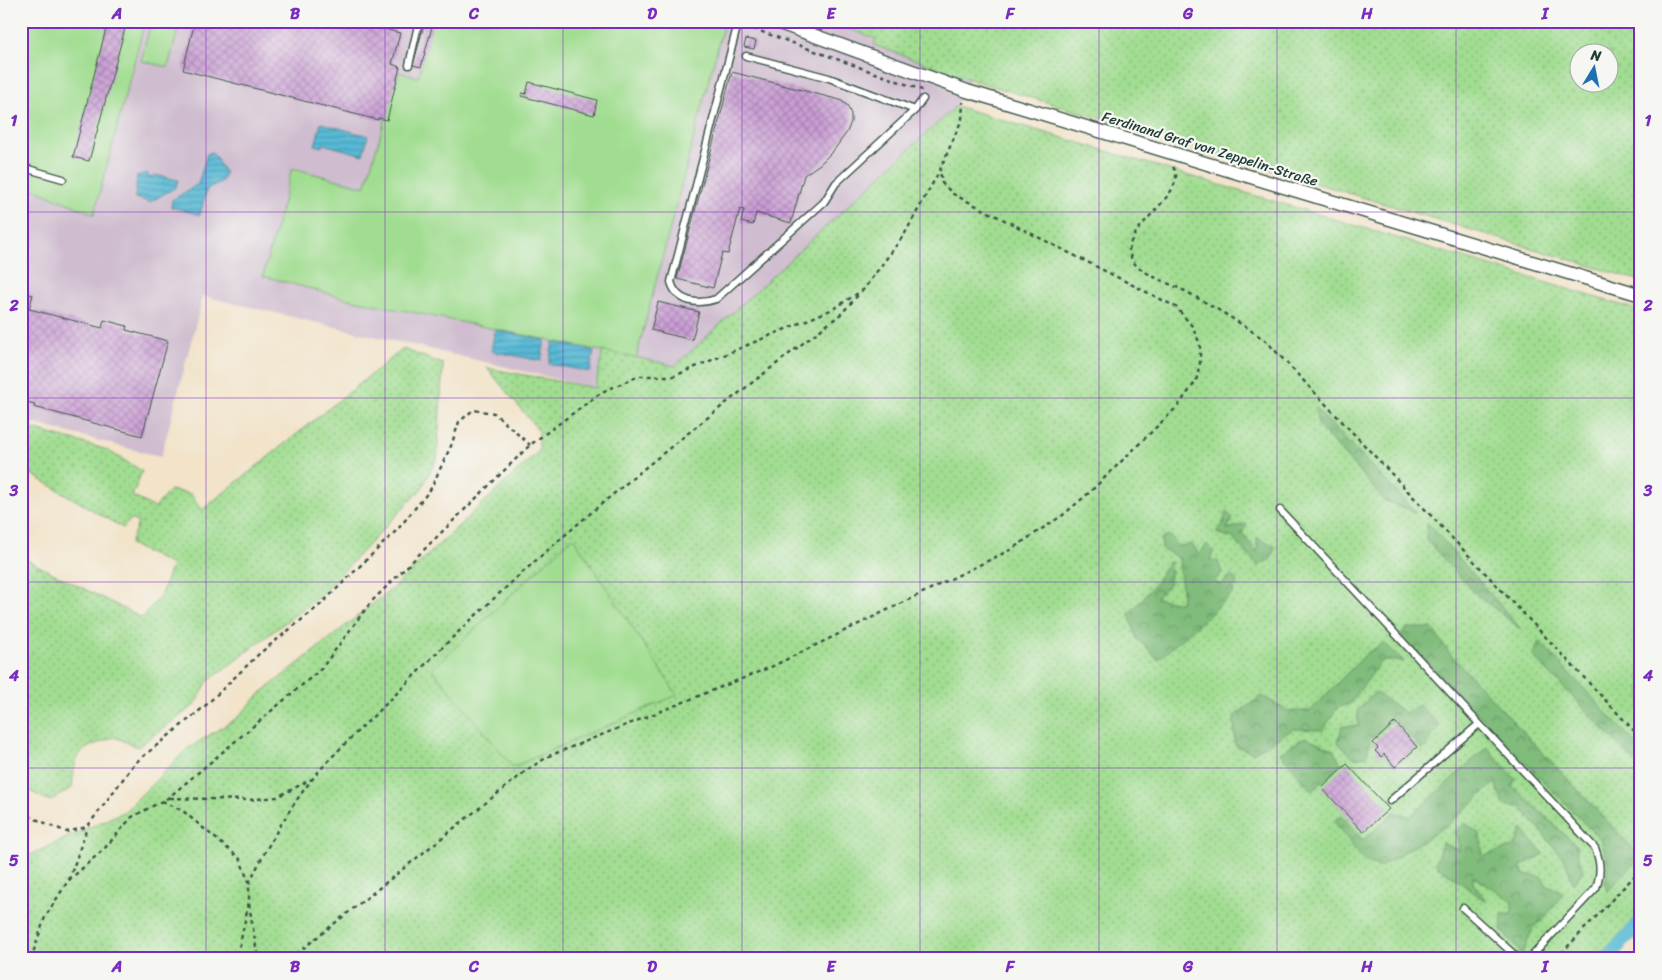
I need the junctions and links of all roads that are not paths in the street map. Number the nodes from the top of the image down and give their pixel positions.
1 (419, 21) edge
2 (774, 21) edge
3 (737, 27) dead end
4 (746, 56) dead end
5 (409, 65) dead end
6 (923, 99) dead end
7 (915, 110) junction
8 (21, 167) edge
9 (62, 179) dead end
10 (1641, 295) edge
11 (1280, 510) dead end
12 (1479, 724) junction
13 (1390, 801) dead end
14 (1463, 908) dead end
15 (1519, 959) edge
16 (1529, 959) edge

1 - 5 lane
2 - 10 street, Ferdinand Graf von Zeppelin-Straße
3 - 7 lane
4 - 7 lane
6 - 7 lane
8 - 9 lane
11 - 12 lane
12 - 13 lane
12 - 16 lane
14 - 15 lane

